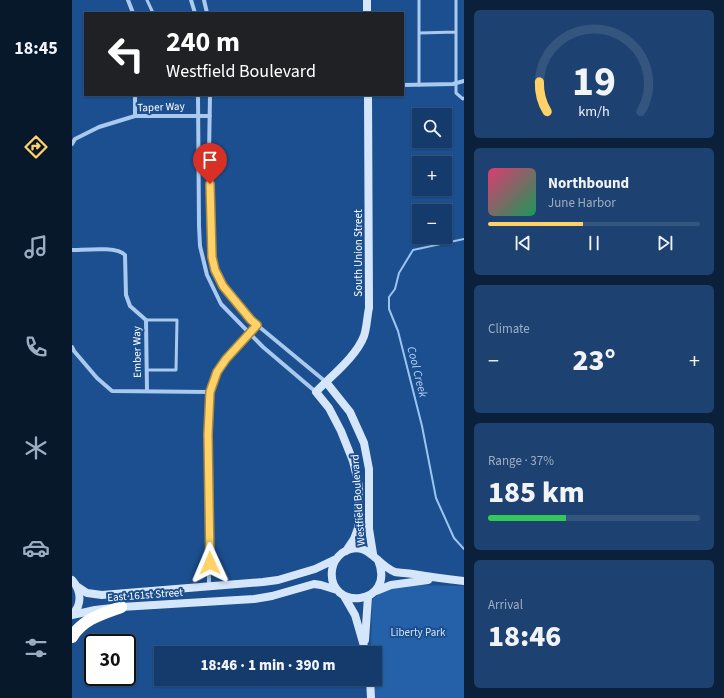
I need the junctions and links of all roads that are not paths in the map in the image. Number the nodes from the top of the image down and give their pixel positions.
1 (128, 0) edge
2 (147, 0) edge
3 (191, 0) edge
4 (204, 0) edge
5 (367, 0) edge
6 (419, 0) edge
7 (456, 0) edge
8 (133, 12) edge
9 (153, 12) edge
10 (195, 12) edge
11 (207, 12) edge
12 (367, 12) edge
13 (456, 32) junction
14 (419, 33) junction
15 (464, 81) edge
16 (456, 84) junction
17 (404, 85) edge
18 (419, 85) junction
19 (135, 96) edge
20 (198, 96) edge
21 (210, 96) edge
22 (368, 96) edge
23 (464, 98) edge
24 (198, 115) junction
25 (135, 116) junction
26 (210, 116) junction
27 (72, 144) edge
28 (72, 250) edge
29 (146, 320) junction
30 (257, 325) junction
31 (249, 333) junction
32 (72, 347) edge
33 (147, 370) junction
34 (326, 382) junction
35 (147, 391) junction
36 (210, 392) junction
37 (316, 392) junction
38 (346, 551) junction
39 (376, 557) junction
40 (336, 559) junction
41 (435, 579) junction
42 (464, 580) edge
43 (75, 584) edge
44 (209, 587) junction
45 (341, 593) junction
46 (372, 594) junction
47 (121, 607) junction
48 (72, 615) edge
49 (72, 637) edge
50 (364, 646) edge
51 (366, 646) edge
52 (370, 686) edge
53 (371, 698) edge

1 - 8 street
2 - 9 lane
3 - 10 street
4 - 11 street
5 - 12 street
6 - 14 lane
7 - 13 lane
13 - 14 lane
13 - 16 lane
14 - 18 lane
15 - 16 street
16 - 18 street
16 - 23 lane
17 - 18 street
19 - 25 street
20 - 24 street, Westfield Boulevard
21 - 26 street, Westfield Boulevard
22 - 34 street, South Union Street
24 - 25 street, Taper Way
24 - 26 street, Taper Way
24 - 31 street, Westfield Boulevard
25 - 27 street, Taper Way
26 - 30 street, Westfield Boulevard
28 - 29 street, Ember Way
29 - 33 street, Ember Way
29 - 33 lane
30 - 31 street
30 - 34 street, Westfield Boulevard
31 - 36 street
31 - 37 street, Westfield Boulevard
32 - 35 street
33 - 35 street, Ember Way
34 - 37 street, South Union Street
34 - 39 street, Westfield Boulevard
35 - 36 street
36 - 44 street
37 - 38 street, Westfield Boulevard
38 - 39 street
38 - 40 street
39 - 41 street
39 - 46 street
40 - 44 street, East 161st Street
40 - 45 street
41 - 42 street
41 - 46 street
43 - 44 street, East 161st Street
43 - 48 street
45 - 46 street
45 - 47 street, East 161st Street
45 - 50 street
46 - 51 street
47 - 48 street, East 161st Street
47 - 49 highway
52 - 53 street

